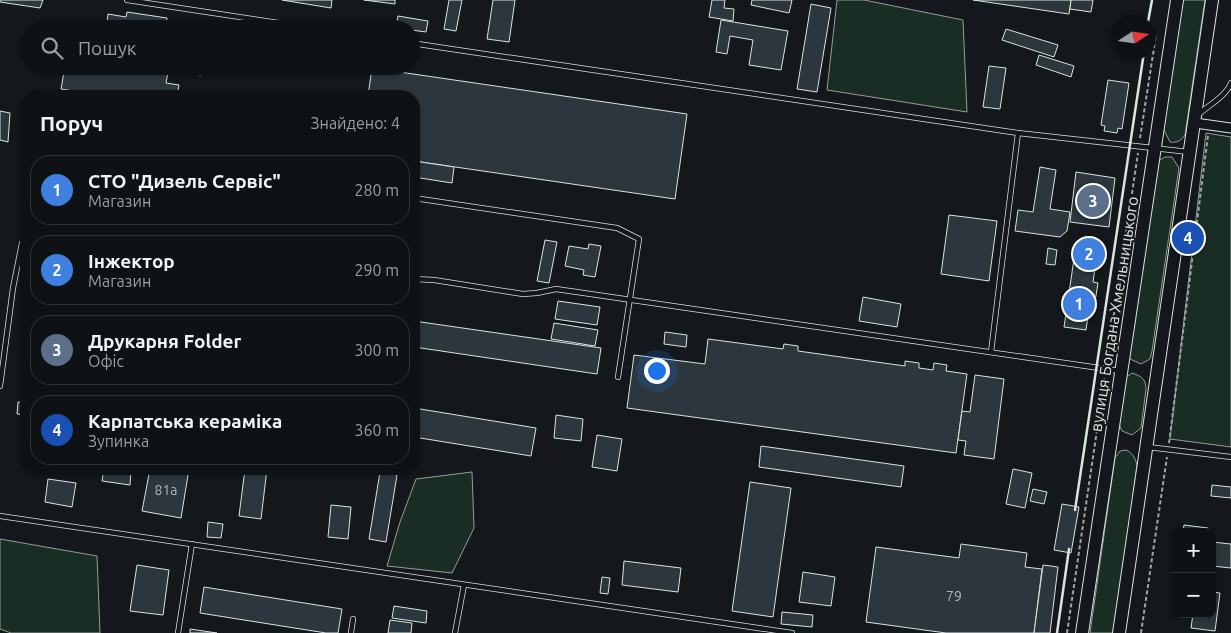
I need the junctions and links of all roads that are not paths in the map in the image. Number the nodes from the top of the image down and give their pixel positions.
1 (127, 0) edge
2 (1177, 0) edge
3 (1212, 0) edge
4 (259, 20) edge
5 (420, 44) edge
6 (1231, 83) edge
7 (1195, 120) junction
8 (1231, 128) edge
9 (1018, 134) junction
10 (1155, 149) junction
11 (1190, 153) junction
12 (420, 199) edge
13 (20, 255) edge
14 (420, 279) edge
15 (630, 299) junction
16 (991, 352) junction
17 (1121, 371) junction
18 (618, 378) dead end
19 (0, 386) edge
20 (1147, 447) junction
21 (1231, 457) edge
22 (0, 516) edge
23 (192, 544) junction
24 (464, 585) junction
25 (353, 618) dead end
26 (178, 633) edge
27 (351, 633) edge
28 (455, 633) edge
29 (792, 633) edge
30 (1082, 633) edge
31 (1119, 633) edge

1 - 4 lane
2 - 10 street, вулиця Богдана Хмельницького
3 - 7 street
5 - 9 lane
6 - 7 lane
7 - 8 street
7 - 11 street
9 - 10 lane
9 - 16 lane
10 - 11 lane
10 - 17 street, вулиця Богдана Хмельницького
11 - 20 street
12 - 15 lane
13 - 19 lane
14 - 15 lane
15 - 16 lane
15 - 18 lane
16 - 17 lane
17 - 30 street, вулиця Богдана Хмельницького
20 - 21 lane
20 - 31 street
22 - 23 lane
23 - 24 lane
23 - 26 lane
24 - 28 lane
24 - 29 lane
25 - 27 lane

